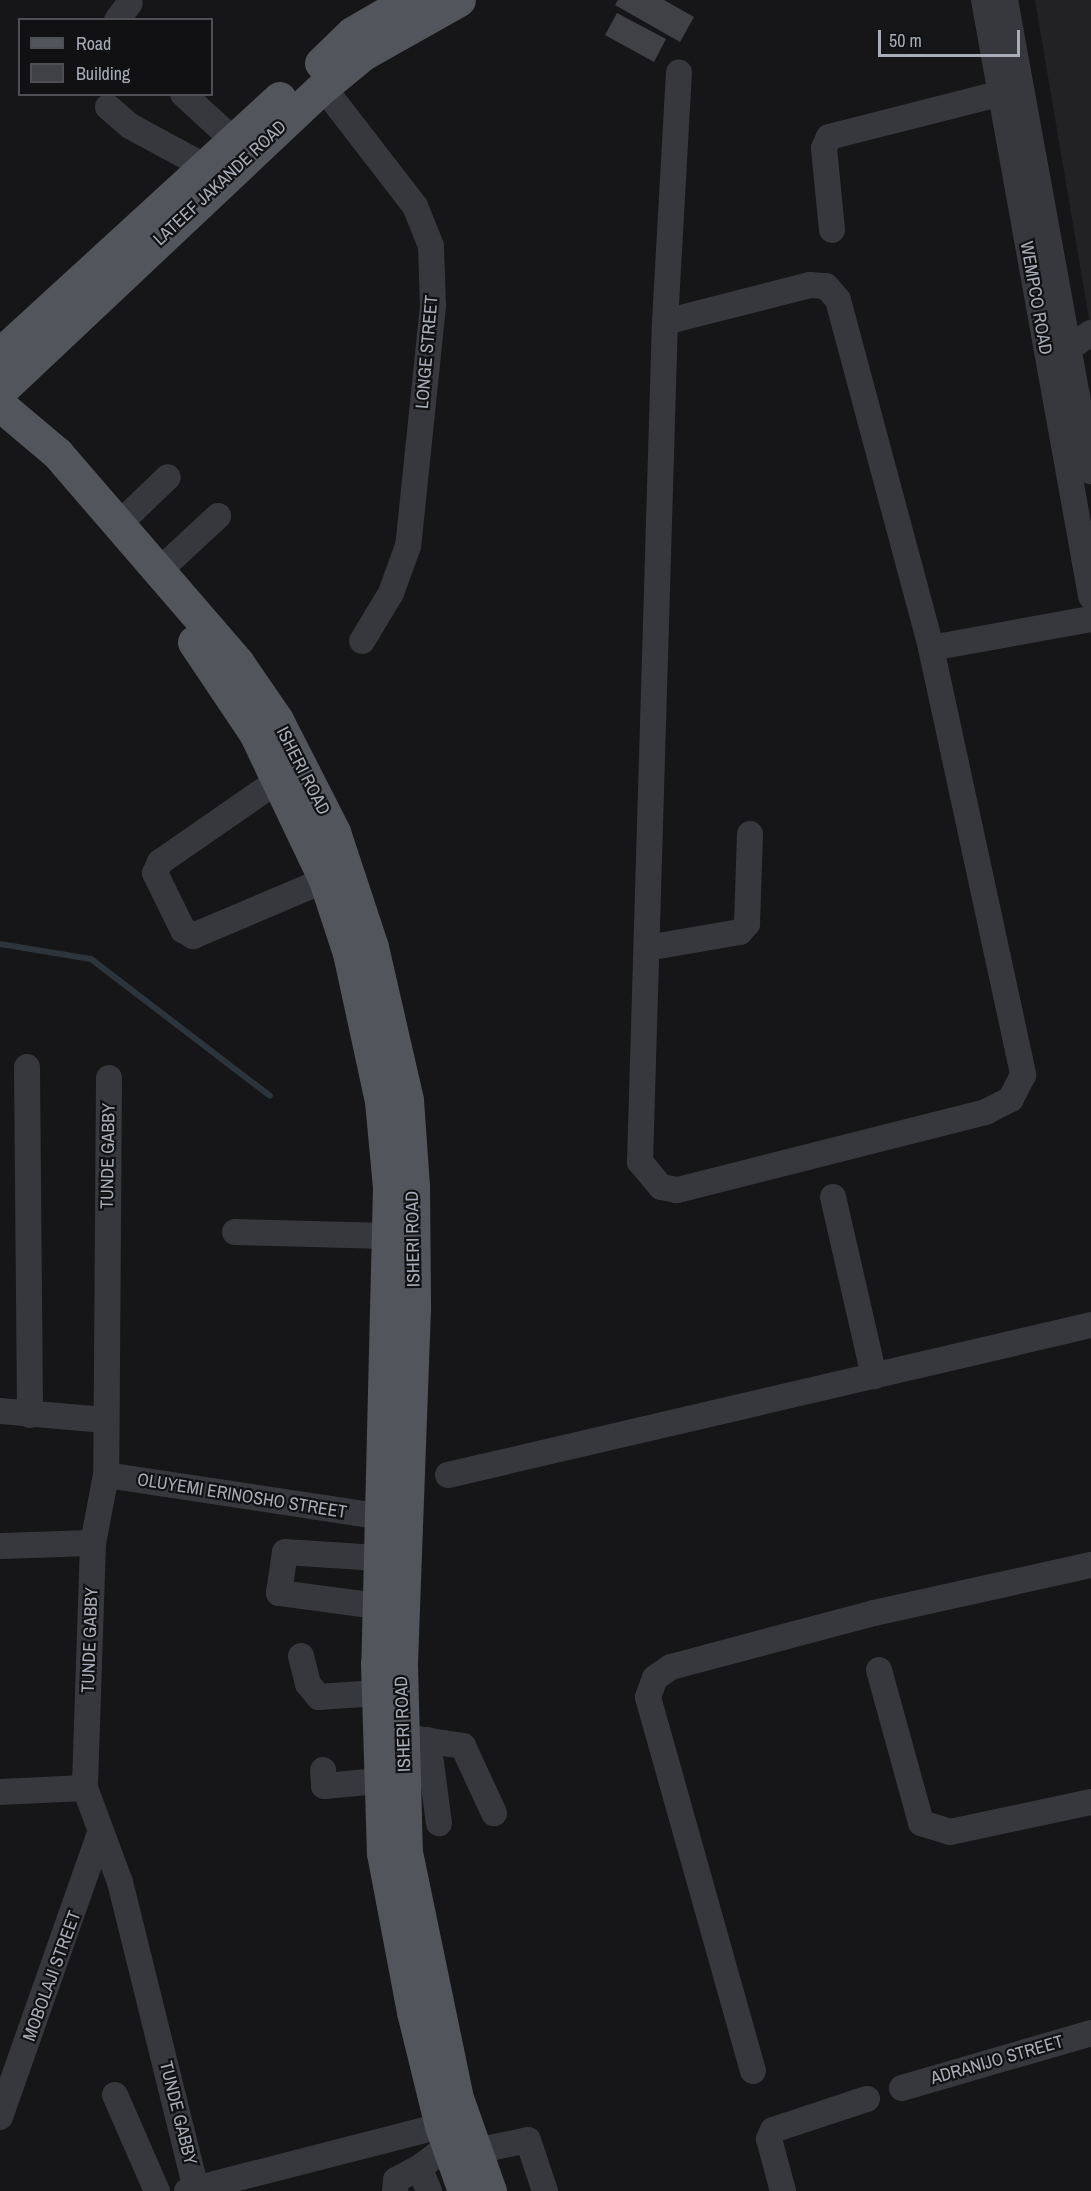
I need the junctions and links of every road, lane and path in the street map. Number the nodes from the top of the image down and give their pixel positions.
1 (409, 0) edge
2 (459, 0) edge
3 (984, 0) edge
4 (1005, 0) edge
5 (679, 72) dead end
6 (323, 87) junction
7 (1000, 93) junction
8 (185, 96) edge
9 (108, 107) dead end
10 (231, 138) junction
11 (204, 166) junction
12 (832, 230) dead end
13 (80, 282) junction
14 (665, 321) junction
15 (1091, 333) edge
16 (0, 337) edge
17 (1068, 349) junction
18 (0, 354) edge
19 (0, 390) edge
20 (0, 405) edge
21 (0, 432) edge
22 (1091, 471) edge
23 (168, 477) dead end
24 (218, 516) dead end
25 (120, 524) junction
26 (161, 569) junction
27 (1091, 597) edge
28 (1091, 619) edge
29 (362, 641) dead end
30 (932, 648) junction
31 (280, 779) junction
32 (750, 834) dead end
33 (326, 880) junction
34 (647, 948) junction
35 (27, 1067) dead end
36 (108, 1078) dead end
37 (833, 1197) dead end
38 (235, 1233) dead end
39 (387, 1236) junction
40 (1091, 1325) edge
41 (874, 1376) junction
42 (0, 1411) edge
43 (30, 1415) junction
44 (105, 1420) junction
45 (106, 1475) junction
46 (448, 1475) dead end
47 (378, 1516) junction
48 (93, 1543) junction
49 (0, 1546) edge
50 (378, 1558) junction
51 (1091, 1565) edge
52 (377, 1606) junction
53 (301, 1656) dead end
54 (879, 1670) dead end
55 (377, 1694) junction
56 (416, 1738) junction
57 (323, 1770) dead end
58 (379, 1781) junction
59 (85, 1788) junction
60 (0, 1792) edge
61 (1091, 1802) edge
62 (494, 1813) dead end
63 (439, 1822) dead end
64 (100, 1833) junction
65 (395, 1852) junction
66 (1091, 2032) edge
67 (753, 2072) dead end
68 (902, 2088) dead end
69 (115, 2095) dead end
70 (867, 2099) dead end
71 (0, 2117) edge
72 (455, 2141) junction
73 (424, 2180) edge
74 (192, 2190) edge
75 (157, 2191) edge
76 (395, 2191) edge
77 (464, 2191) edge
78 (490, 2191) edge
79 (545, 2191) edge
80 (783, 2191) edge

1 - 10 main road, LATEEF JAKANDE ROAD
2 - 6 main road, LATEEF JAKANDE ROAD
3 - 7 street, WEMPCO ROAD
4 - 17 street, WEMPCO ROAD
5 - 14 street
6 - 19 main road, LATEEF JAKANDE ROAD
6 - 29 street, LONGE STREET
7 - 12 street
7 - 27 street, WEMPCO ROAD
8 - 10 street
9 - 11 street
10 - 11 main road, LATEEF JAKANDE ROAD
11 - 13 main road, LATEEF JAKANDE ROAD
13 - 16 main road
13 - 18 main road, LATEEF JAKANDE ROAD
14 - 30 street
14 - 34 street
15 - 17 street
17 - 22 street, WEMPCO ROAD
20 - 25 main road, ISHERI ROAD
21 - 31 main road, ISHERI ROAD
23 - 25 street
24 - 26 street
25 - 26 main road, ISHERI ROAD
26 - 56 main road, ISHERI ROAD
28 - 30 street
30 - 34 street
31 - 33 main road, ISHERI ROAD
31 - 33 street
32 - 34 street
33 - 39 main road, ISHERI ROAD
35 - 43 street
36 - 44 street, TUNDE GABBY
37 - 41 street
38 - 39 street
39 - 47 main road, ISHERI ROAD
40 - 41 street
41 - 46 street
42 - 43 street
43 - 44 street
44 - 45 street, TUNDE GABBY
45 - 47 street, OLUYEMI ERINOSHO STREET
45 - 48 street, TUNDE GABBY
47 - 50 main road, ISHERI ROAD
48 - 49 street
48 - 59 street, TUNDE GABBY
50 - 52 main road, ISHERI ROAD
50 - 52 street
51 - 67 street
52 - 55 main road, ISHERI ROAD
53 - 55 street
54 - 61 street
55 - 58 main road, ISHERI ROAD
56 - 62 street
56 - 63 street
56 - 65 main road, ISHERI ROAD
57 - 58 street
58 - 65 main road, ISHERI ROAD
59 - 60 street
59 - 64 street, TUNDE GABBY
64 - 71 street, MOBOLAJI STREET
64 - 74 street, TUNDE GABBY
65 - 72 main road, ISHERI ROAD
65 - 72 main road, ISHERI ROAD
66 - 68 street, ADRANIJO STREET
69 - 75 street
70 - 80 street
72 - 73 street
72 - 74 street
72 - 77 main road, ISHERI ROAD
72 - 78 main road, ISHERI ROAD
72 - 79 street
73 - 76 street

